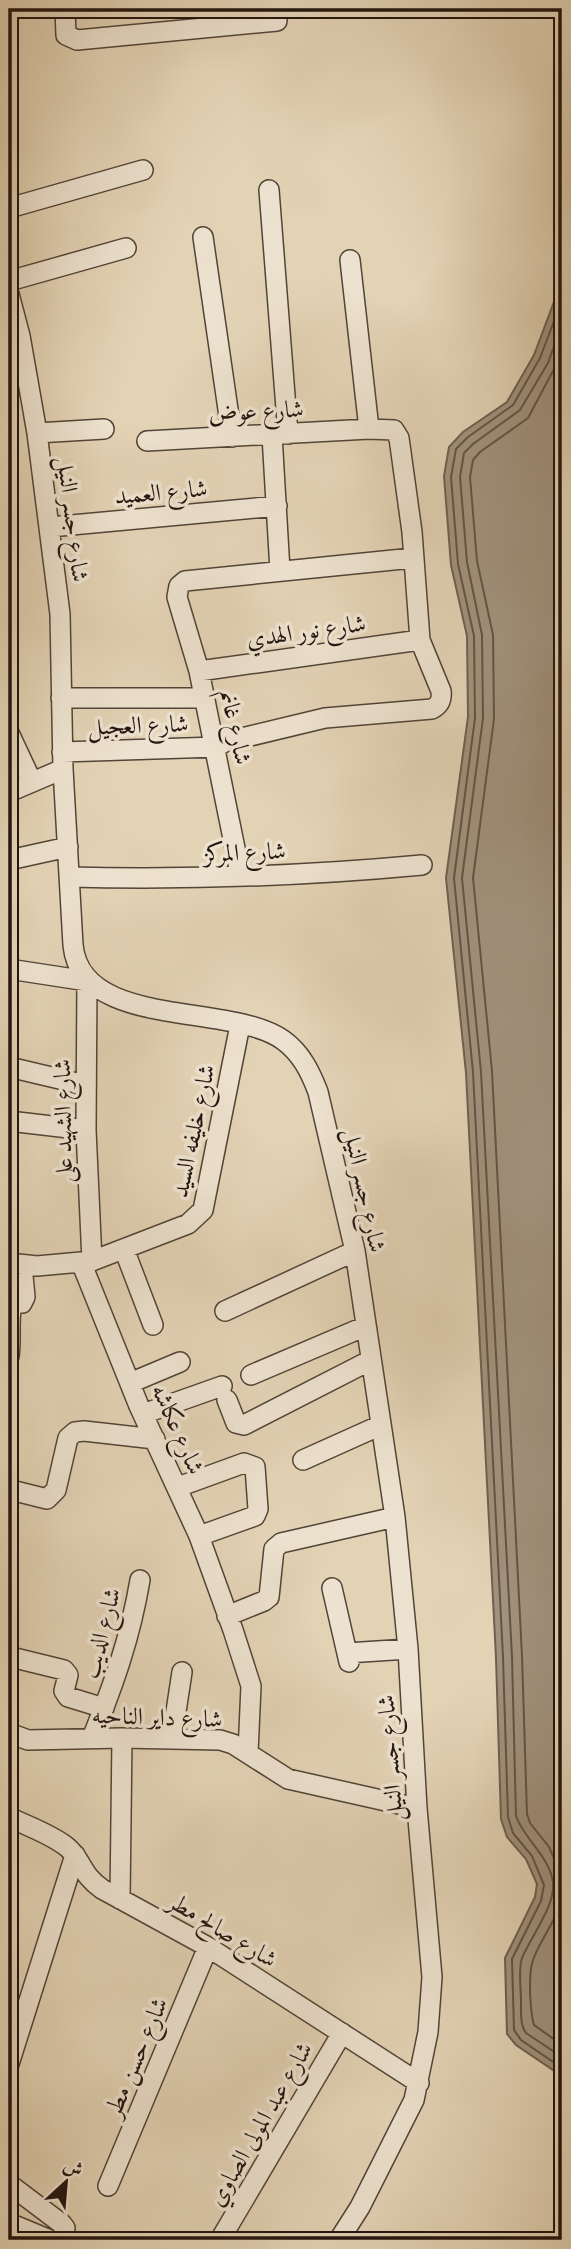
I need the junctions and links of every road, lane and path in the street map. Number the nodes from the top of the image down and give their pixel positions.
1 (65, 9) edge
2 (277, 21) dead end
3 (143, 170) dead end
4 (269, 190) dead end
5 (9, 208) edge
6 (203, 237) dead end
7 (126, 248) dead end
8 (349, 260) dead end
9 (9, 281) edge
10 (9, 294) edge
11 (14, 337) edge
12 (104, 429) dead end
13 (369, 429) junction
14 (37, 433) junction
15 (280, 434) junction
16 (232, 437) junction
17 (147, 441) dead end
18 (276, 506) junction
19 (50, 527) junction
20 (414, 558) junction
21 (280, 571) junction
22 (419, 640) junction
23 (199, 671) junction
24 (61, 698) junction
25 (205, 698) junction
26 (9, 733) edge
27 (216, 747) junction
28 (62, 761) junction
29 (32, 782) junction
30 (9, 792) edge
31 (68, 847) junction
32 (9, 860) edge
33 (422, 865) dead end
34 (239, 868) dead end
35 (69, 877) junction
36 (9, 969) edge
37 (87, 981) junction
38 (240, 1025) junction
39 (9, 1067) edge
40 (85, 1085) junction
41 (9, 1121) edge
42 (86, 1130) junction
43 (124, 1249) junction
44 (355, 1251) junction
45 (87, 1262) junction
46 (16, 1264) edge
47 (225, 1311) dead end
48 (153, 1325) dead end
49 (366, 1326) junction
50 (9, 1356) edge
51 (371, 1360) junction
52 (180, 1362) dead end
53 (251, 1375) dead end
54 (130, 1383) junction
55 (143, 1414) junction
56 (381, 1425) junction
57 (155, 1439) junction
58 (303, 1460) dead end
59 (178, 1487) junction
60 (9, 1494) edge
61 (394, 1517) junction
62 (199, 1536) junction
63 (140, 1580) dead end
64 (332, 1588) dead end
65 (227, 1616) junction
66 (408, 1649) junction
67 (15, 1658) dead end
68 (182, 1672) dead end
69 (104, 1708) junction
70 (9, 1733) edge
71 (92, 1738) junction
72 (122, 1738) junction
73 (172, 1738) junction
74 (248, 1753) junction
75 (417, 1808) junction
76 (9, 1817) edge
77 (75, 1855) junction
78 (120, 1899) junction
79 (208, 1947) junction
80 (342, 2033) junction
81 (9, 2064) edge
82 (419, 2083) junction
83 (9, 2184) edge
84 (108, 2186) dead end
85 (9, 2223) edge
86 (50, 2240) edge
87 (62, 2240) edge
88 (220, 2240) edge
89 (339, 2240) edge

1 - 2 street
3 - 5 street
4 - 15 street
6 - 16 street
7 - 9 street
8 - 13 street
10 - 11 street, شارع جسر النيل
11 - 14 street, شارع جسر النيل
12 - 14 street
13 - 15 street, شارع عوض
13 - 20 street, شارع عوض
14 - 19 street, شارع جسر النيل
15 - 16 street, شارع عوض
15 - 18 street
16 - 17 street, شارع عوض
18 - 19 street, شارع العميد
18 - 21 street
19 - 24 street, شارع جسر النيل
20 - 21 street
20 - 22 street
21 - 23 street, شارع غانم
22 - 23 street, شارع نور الهدي
22 - 27 street, شارع العجيل
23 - 25 street, شارع غانم
24 - 25 street
24 - 28 street, شارع جسر النيل
25 - 27 street, شارع غانم
26 - 29 street
27 - 28 street, شارع العجيل
27 - 34 street, شارع غانم
28 - 29 street
28 - 31 street, شارع جسر النيل
29 - 30 street
31 - 32 street
31 - 35 street, شارع جسر النيل
33 - 35 street, شارع المركز
35 - 37 street, شارع جسر النيل
36 - 37 street
37 - 38 street, شارع جسر النيل
37 - 40 street, شارع الشهيد على
38 - 43 street, شارع خليفه السيد
38 - 44 street, شارع جسر النيل
39 - 40 street
40 - 42 street, شارع الشهيد على
41 - 42 street
42 - 45 street, شارع الشهيد على
43 - 45 street, شارع خليفه السيد
43 - 48 street
44 - 47 street
44 - 49 street, شارع جسر النيل
45 - 46 street, شارع خليفه السيد
45 - 54 street, شارع عكاشه
46 - 50 street
49 - 51 street, شارع جسر النيل
49 - 53 street
51 - 55 street
51 - 56 street, شارع جسر النيل
52 - 54 street
54 - 55 street, شارع عكاشه
55 - 57 street, شارع عكاشه
56 - 58 street
56 - 61 street, شارع جسر النيل
57 - 59 street, شارع عكاشه
57 - 60 street
59 - 62 street, شارع عكاشه
59 - 62 street
61 - 65 street
61 - 66 street, شارع جسر النيل
62 - 65 street, شارع عكاشه
63 - 69 street, شارع الديب
64 - 66 street
65 - 74 street, شارع عكاشه
66 - 75 street, شارع جسر النيل
67 - 69 street
68 - 73 street
69 - 71 street, شارع الديب
70 - 71 street, شارع داير الناحيه
71 - 72 street, شارع داير الناحيه
72 - 73 street, شارع داير الناحيه
72 - 78 street
73 - 74 street, شارع داير الناحيه
74 - 75 street, شارع داير الناحيه
75 - 82 street, شارع جسر النيل
76 - 77 street, شارع صالح مطر
77 - 78 street, شارع صالح مطر
77 - 81 street
78 - 79 street, شارع صالح مطر
79 - 80 street, شارع صالح مطر
79 - 84 street, شارع حسن مطر
80 - 82 street, شارع صالح مطر
80 - 88 street, شارع عبد المولى الصاوي
82 - 89 street, شارع جسر النيل
83 - 87 street
85 - 86 street

